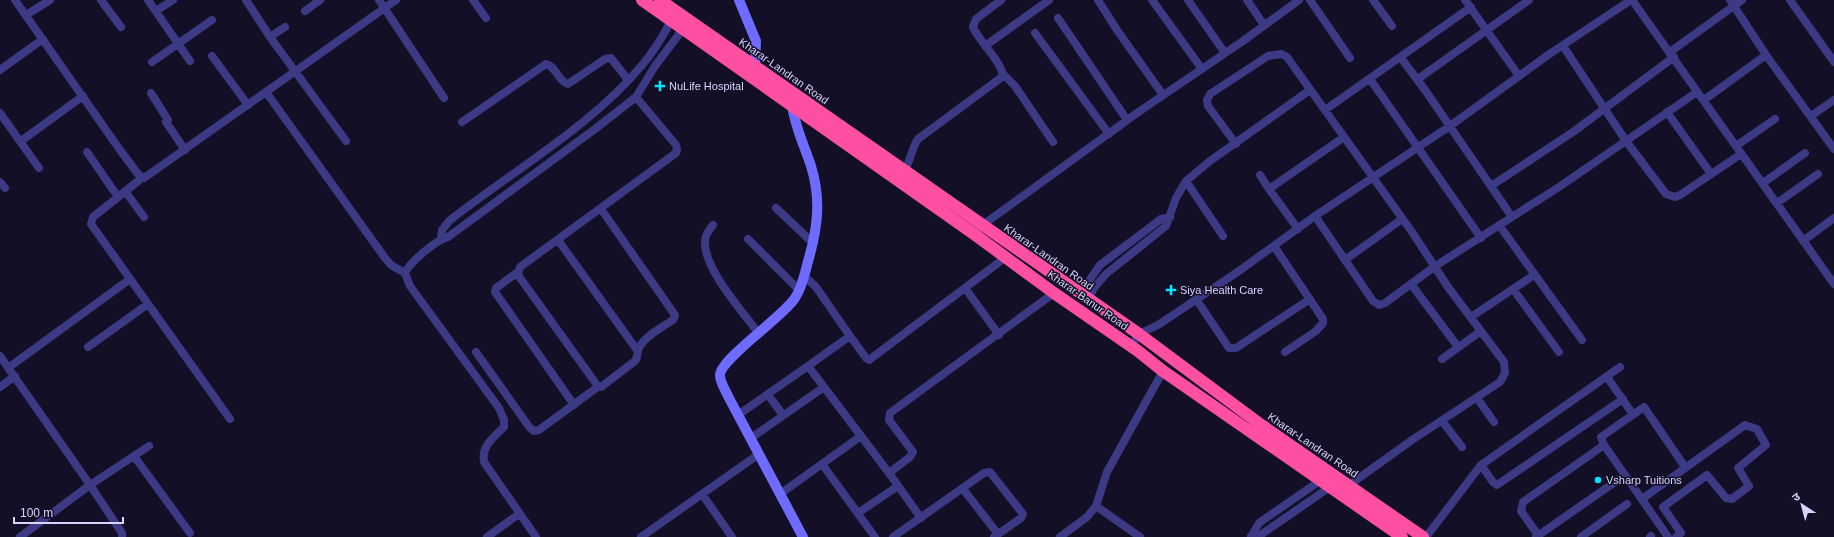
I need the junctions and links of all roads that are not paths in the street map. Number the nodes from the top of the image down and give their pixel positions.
1 (16, 0) edge
2 (50, 0) edge
3 (101, 0) edge
4 (148, 0) edge
5 (173, 0) edge
6 (246, 0) edge
7 (320, 0) edge
8 (379, 0) edge
9 (396, 0) edge
10 (473, 0) edge
11 (642, 0) edge
12 (660, 0) edge
13 (738, 0) edge
14 (1001, 0) edge
15 (1049, 0) edge
16 (1098, 0) edge
17 (1152, 0) edge
18 (1188, 0) edge
19 (1247, 0) edge
20 (1299, 0) edge
21 (1310, 0) edge
22 (1373, 0) edge
23 (1465, 0) edge
24 (1529, 0) edge
25 (1631, 0) edge
26 (1742, 0) edge
27 (1790, 0) edge
28 (1732, 3) edge
29 (1471, 7) junction
30 (384, 8) junction
31 (156, 11) junction
32 (305, 11) dead end
33 (26, 15) junction
34 (486, 18) dead end
35 (1058, 18) dead end
36 (212, 20) dead end
37 (671, 21) junction
38 (1264, 25) junction
39 (1392, 26) dead end
40 (121, 27) dead end
41 (285, 27) dead end
42 (683, 29) junction
43 (1487, 30) junction
44 (696, 32) junction
45 (1034, 33) dead end
46 (270, 37) junction
47 (43, 39) junction
48 (178, 44) junction
49 (985, 46) junction
50 (1563, 46) junction
51 (1225, 53) junction
52 (1672, 54) junction
53 (1766, 55) junction
54 (212, 56) dead end
55 (1350, 58) dead end
56 (1401, 58) junction
57 (190, 61) dead end
58 (152, 62) dead end
59 (1834, 62) edge
60 (755, 67) junction
61 (1202, 68) junction
62 (0, 70) edge
63 (296, 71) junction
64 (1004, 74) junction
65 (1519, 76) junction
66 (1370, 79) junction
67 (1418, 79) junction
68 (628, 80) junction
69 (1310, 90) junction
70 (266, 92) junction
71 (1698, 92) junction
72 (151, 93) dead end
73 (1163, 95) junction
74 (83, 96) junction
75 (636, 97) junction
76 (444, 98) dead end
77 (1704, 100) junction
78 (1834, 100) edge
79 (795, 101) junction
80 (248, 104) junction
81 (1605, 108) junction
82 (1325, 110) junction
83 (1667, 112) junction
84 (0, 113) edge
85 (1811, 116) junction
86 (1775, 119) dead end
87 (1127, 120) junction
88 (462, 122) dead end
89 (1450, 126) junction
90 (1109, 134) junction
91 (1344, 137) junction
92 (21, 140) junction
93 (346, 141) dead end
94 (1626, 141) junction
95 (1053, 142) dead end
96 (1236, 144) junction
97 (1736, 146) junction
98 (1418, 147) junction
99 (1834, 148) edge
100 (185, 150) junction
101 (87, 152) dead end
102 (1805, 153) dead end
103 (1741, 154) junction
104 (40, 168) dead end
105 (904, 171) junction
106 (1711, 174) junction
107 (1818, 174) dead end
108 (1260, 175) dead end
109 (142, 178) junction
110 (1372, 178) junction
111 (1186, 181) junction
112 (1763, 183) junction
113 (1491, 186) junction
114 (1269, 189) junction
115 (126, 191) junction
116 (118, 197) junction
117 (1777, 203) junction
118 (776, 208) dead end
119 (601, 209) junction
120 (1315, 216) junction
121 (144, 217) dead end
122 (1512, 217) junction
123 (1834, 218) edge
124 (1402, 219) junction
125 (713, 225) dead end
126 (1499, 225) junction
127 (1298, 229) junction
128 (978, 230) junction
129 (1223, 236) dead end
130 (441, 238) junction
131 (1481, 238) junction
132 (748, 239) dead end
133 (558, 240) junction
134 (1803, 241) junction
135 (813, 243) junction
136 (1274, 246) junction
137 (1006, 257) junction
138 (1345, 260) junction
139 (1434, 267) junction
140 (518, 272) junction
141 (405, 273) junction
142 (1534, 275) junction
143 (804, 276) junction
144 (130, 279) junction
145 (1833, 279) edge
146 (1412, 284) junction
147 (965, 288) junction
148 (1513, 289) junction
149 (799, 290) junction
150 (1054, 293) junction
151 (1084, 296) junction
152 (1196, 298) junction
153 (1310, 299) junction
154 (148, 304) junction
155 (1470, 318) junction
156 (1481, 331) junction
157 (759, 334) junction
158 (999, 334) junction
159 (1139, 334) junction
160 (850, 336) junction
161 (1582, 340) dead end
162 (1131, 346) junction
163 (88, 347) dead end
164 (1458, 347) junction
165 (637, 350) junction
166 (476, 352) dead end
167 (1285, 352) dead end
168 (1559, 352) dead end
169 (0, 356) edge
170 (1442, 359) dead end
171 (808, 366) junction
172 (1620, 367) dead end
173 (8, 368) junction
174 (1163, 371) junction
175 (15, 376) junction
176 (1607, 377) junction
177 (599, 386) junction
178 (0, 387) edge
179 (824, 387) junction
180 (768, 395) junction
181 (1476, 398) junction
182 (1622, 399) junction
183 (574, 405) junction
184 (1630, 410) dead end
185 (738, 414) junction
186 (783, 415) junction
187 (230, 419) dead end
188 (1442, 421) junction
189 (1494, 422) dead end
190 (861, 436) junction
191 (751, 438) junction
192 (1604, 445) junction
193 (149, 446) dead end
194 (1462, 447) dead end
195 (758, 454) junction
196 (134, 456) junction
197 (822, 464) junction
198 (1481, 465) junction
199 (1686, 467) junction
200 (889, 473) junction
201 (1625, 475) junction
202 (1349, 484) junction
203 (90, 485) junction
204 (898, 486) junction
205 (1331, 487) junction
206 (963, 489) junction
207 (702, 494) junction
208 (780, 494) junction
209 (1642, 499) junction
210 (1627, 504) dead end
211 (1096, 506) junction
212 (858, 513) junction
213 (519, 514) junction
214 (921, 518) junction
215 (190, 533) dead end
216 (996, 536) edge
217 (1537, 536) edge
218 (20, 537) edge
219 (122, 537) edge
220 (487, 537) edge
221 (536, 537) edge
222 (641, 537) edge
223 (732, 537) edge
224 (803, 537) edge
225 (875, 537) edge
226 (893, 537) edge
227 (1060, 537) edge
228 (1140, 537) edge
229 (1251, 537) edge
230 (1402, 537) edge
231 (1423, 537) edge
232 (1426, 537) edge
233 (1581, 537) edge
234 (1668, 537) edge
235 (1676, 537) edge

1 - 33 street
2 - 33 street
3 - 40 street
4 - 31 street
5 - 31 street
6 - 46 street
7 - 32 street
8 - 30 street
9 - 30 street
10 - 34 street
11 - 37 highway, Kharar-Banur Road
12 - 44 highway, Kharar-Landran Road
13 - 60 street
14 - 49 street
15 - 49 street
16 - 73 street
17 - 61 street
18 - 51 street
19 - 38 street
20 - 38 street
21 - 55 street
22 - 39 street
23 - 29 street
24 - 43 street
25 - 50 street
25 - 52 street
26 - 28 street
27 - 59 street
28 - 52 street
28 - 53 street
29 - 43 street
29 - 56 street
30 - 63 street
30 - 76 street
31 - 48 street
33 - 47 street
35 - 87 street
36 - 48 street
37 - 42 highway, Kharar-Banur Road
37 - 68 street
38 - 51 street
41 - 46 street
42 - 44 highway, Kharar-Banur Road
42 - 75 street
43 - 65 street
43 - 67 street
44 - 60 highway, Kharar-Landran Road
44 - 79 highway, Kharar-Banur Road
45 - 90 street
46 - 63 street
47 - 62 street
47 - 74 street
48 - 57 street
48 - 58 street
49 - 64 street
50 - 65 street
50 - 81 street
51 - 61 street
52 - 71 street
52 - 81 street
53 - 77 street
53 - 85 street
54 - 80 street
56 - 66 street
56 - 67 street
60 - 79 highway, Kharar-Landran Road
61 - 73 street
63 - 70 street
63 - 93 street
64 - 95 street
64 - 105 street
65 - 89 street
66 - 82 street
66 - 98 street
67 - 89 street
68 - 88 street
68 - 130 street
69 - 82 street
69 - 96 street
69 - 96 street
70 - 80 street
70 - 141 street
71 - 77 street
71 - 83 street
72 - 100 street
73 - 87 street
74 - 92 street
74 - 109 street
75 - 119 street
75 - 130 street
77 - 97 street
78 - 85 street
79 - 105 highway, Kharar-Landran Road
79 - 128 highway, Kharar-Banur Road
79 - 135 street
80 - 100 street
81 - 94 street
81 - 113 street
82 - 91 street
83 - 94 street
83 - 106 street
84 - 92 street
85 - 99 street
86 - 97 street
87 - 90 street
89 - 98 street
89 - 113 street
90 - 128 street
91 - 110 street
91 - 114 street
92 - 104 street
94 - 106 street
94 - 122 street
96 - 111 street
97 - 103 street
98 - 110 street
98 - 131 street
100 - 109 street
101 - 116 street
102 - 112 street
103 - 106 street
103 - 112 street
105 - 128 highway, Kharar-Landran Road
107 - 117 street
108 - 114 street
109 - 115 street
110 - 120 street
110 - 124 street
111 - 129 street
111 - 151 street
112 - 117 street
113 - 122 street
114 - 127 street
115 - 116 street
115 - 121 street
116 - 144 street
117 - 134 street
118 - 135 street
119 - 133 street
119 - 165 street
120 - 127 street
120 - 138 street
122 - 126 street
123 - 134 street
124 - 138 street
124 - 139 street
125 - 157 street
126 - 131 street
126 - 142 street
127 - 136 street
128 - 137 highway, Kharar-Banur Road
128 - 151 highway, Kharar-Landran Road
130 - 141 street
131 - 139 street
132 - 149 street
133 - 140 street
133 - 165 street
134 - 145 street
135 - 143 street
136 - 152 street
136 - 153 street
137 - 147 street
137 - 150 highway, Kharar-Banur Road
138 - 146 street
139 - 146 street
139 - 155 street
140 - 177 street
140 - 183 street
141 - 213 street
142 - 148 street
142 - 161 street
143 - 149 street
143 - 160 street
144 - 154 street
144 - 173 street
146 - 164 street
147 - 158 street
147 - 160 street
148 - 155 street
148 - 168 street
149 - 157 street
150 - 158 street
150 - 162 highway, Kharar-Banur Road
151 - 159 highway, Kharar-Landran Road
152 - 153 street
152 - 159 street
153 - 167 street
154 - 163 street
154 - 187 street
155 - 156 street
156 - 164 street
156 - 181 street
157 - 185 street
158 - 200 street
159 - 162 street
159 - 202 highway, Kharar-Landran Road
160 - 171 street
162 - 174 highway, Kharar-Banur Road
164 - 170 street
165 - 177 street
166 - 183 street
169 - 173 street
171 - 179 street
171 - 180 street
172 - 176 street
173 - 175 street
174 - 205 highway, Kharar-Banur Road
174 - 211 street
175 - 178 street
175 - 203 street
176 - 182 street
176 - 198 street
177 - 183 street
179 - 186 street
179 - 190 street
180 - 185 street
180 - 186 street
181 - 188 street
181 - 189 street
182 - 184 street
182 - 198 street
185 - 191 street
186 - 191 street
188 - 194 street
188 - 202 street
190 - 197 street
190 - 200 street
191 - 195 street
192 - 199 street
192 - 201 street
192 - 217 street
193 - 196 street
195 - 207 street
195 - 208 street
196 - 203 street
196 - 215 street
197 - 208 street
197 - 212 street
198 - 232 street
199 - 209 street
199 - 235 street
200 - 204 street
201 - 209 street
201 - 217 street
202 - 205 street
202 - 231 highway, Kharar-Landran Road
203 - 218 street
203 - 219 street
204 - 212 street
204 - 214 street
205 - 229 street
205 - 230 highway, Kharar-Banur Road
206 - 214 street
206 - 216 street
206 - 216 street
207 - 222 street
207 - 223 street
208 - 224 street
209 - 234 street
210 - 233 street
211 - 227 street
211 - 228 street
212 - 225 street
213 - 220 street
213 - 221 street
214 - 226 street

